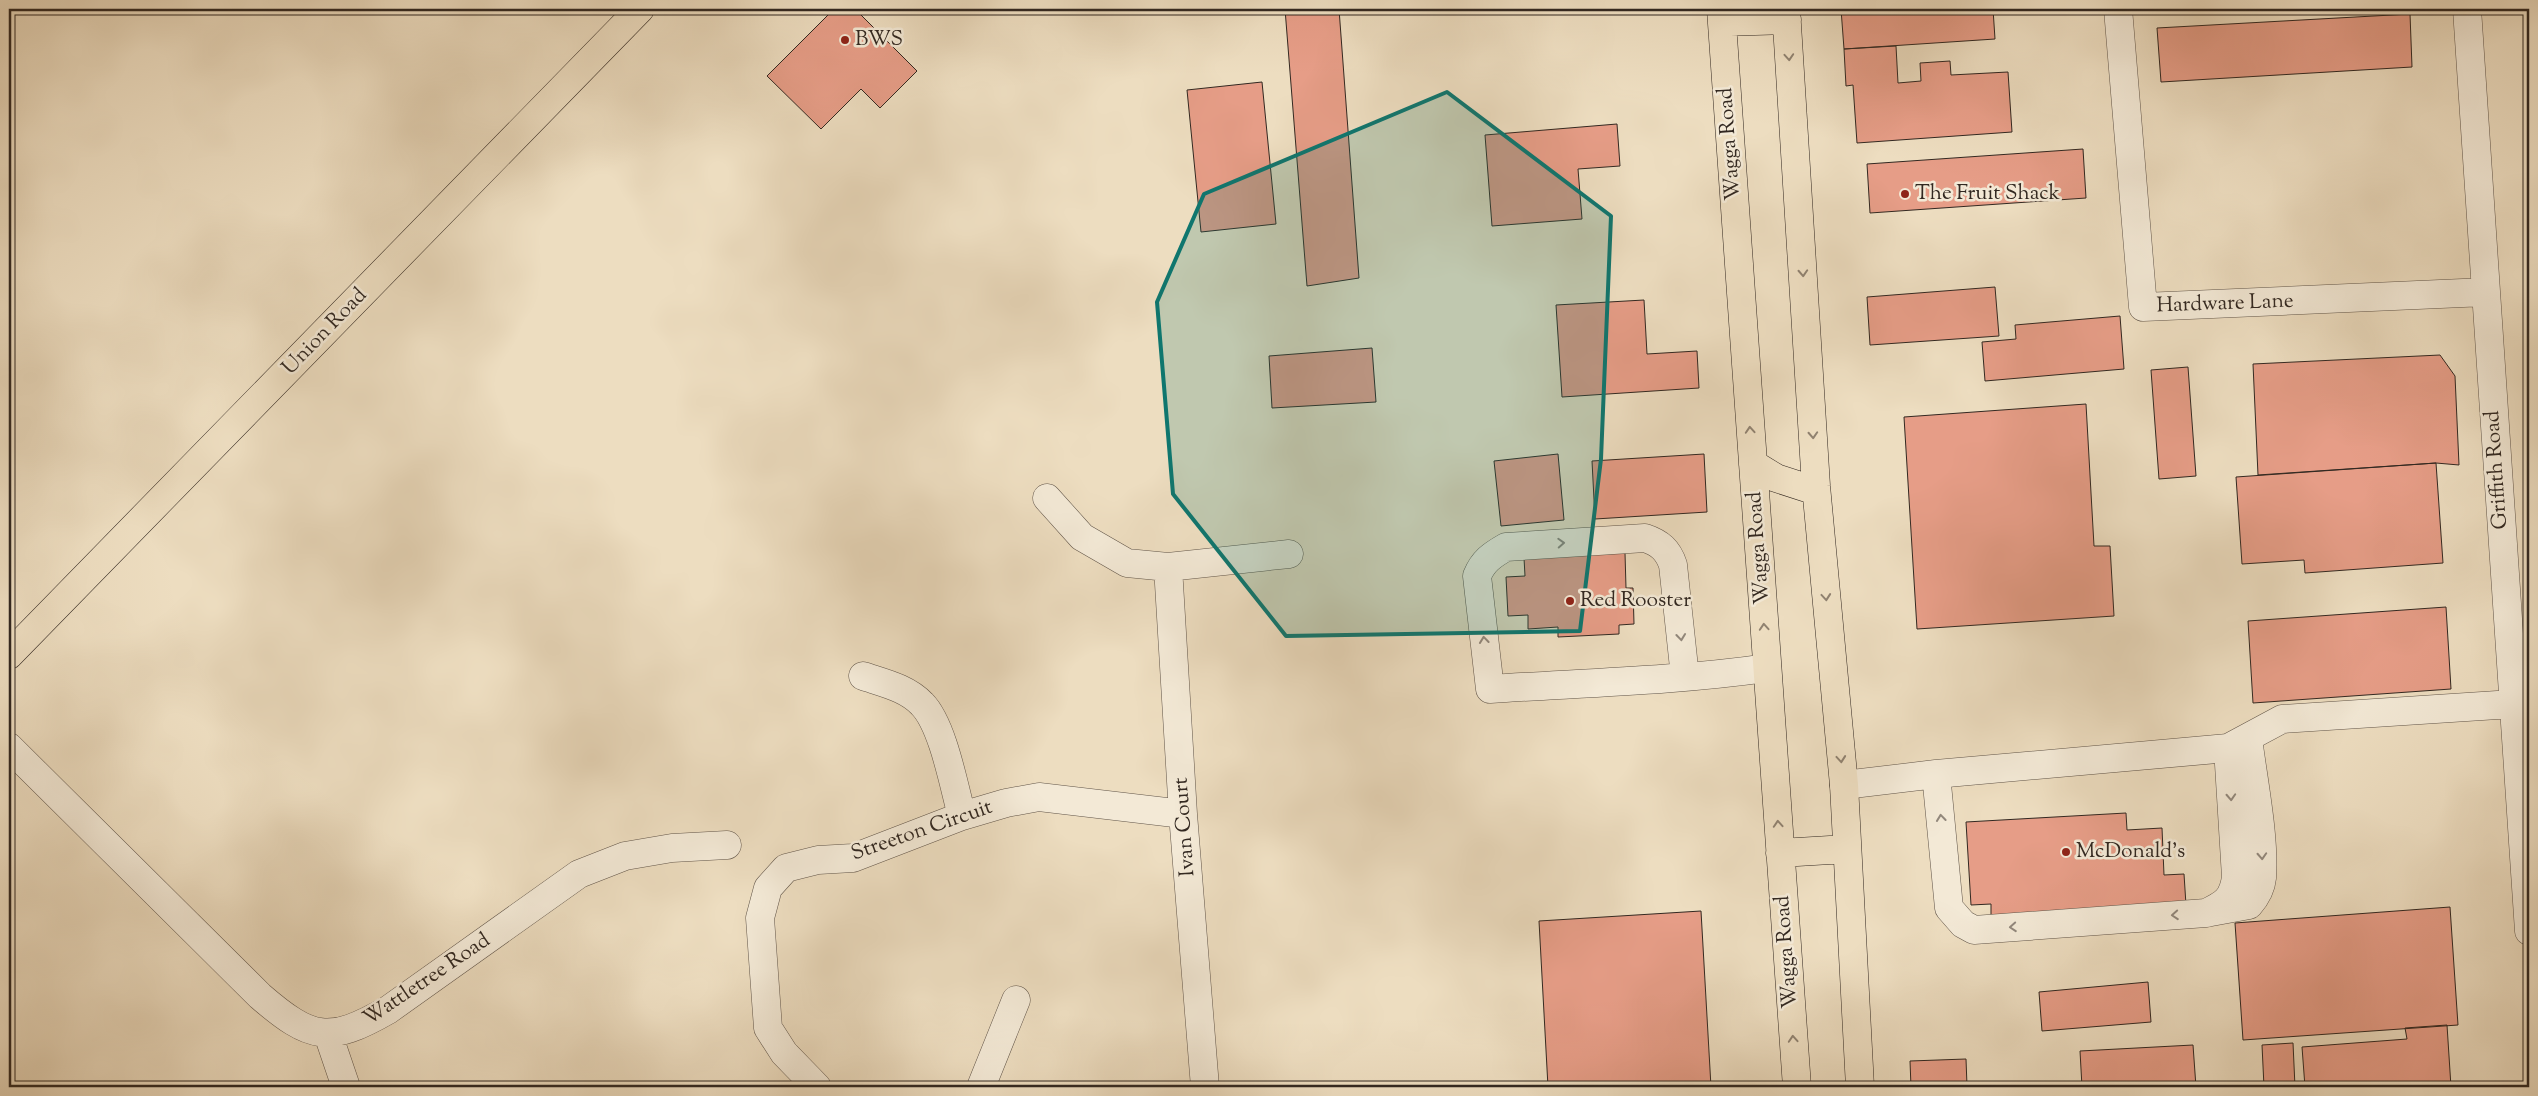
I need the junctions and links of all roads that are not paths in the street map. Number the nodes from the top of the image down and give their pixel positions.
1 (640, 9) edge
2 (2118, 9) edge
3 (2467, 9) edge
4 (1786, 14) edge
5 (1721, 15) edge
6 (2486, 292) junction
7 (1753, 464) junction
8 (1816, 490) junction
9 (1047, 498) dead end
10 (1289, 554) dead end
11 (1168, 566) junction
12 (9, 656) edge
13 (1767, 668) junction
14 (864, 676) dead end
15 (1685, 677) junction
16 (2513, 704) junction
17 (2238, 743) junction
18 (9, 747) edge
19 (1936, 774) junction
20 (1844, 785) junction
21 (1183, 814) junction
22 (962, 816) junction
23 (727, 845) dead end
24 (1847, 848) junction
25 (1780, 853) junction
26 (2529, 931) edge
27 (1016, 1000) dead end
28 (328, 1034) junction
29 (346, 1087) edge
30 (816, 1087) edge
31 (981, 1087) edge
32 (1205, 1087) edge
33 (1797, 1087) edge
34 (1860, 1087) edge

1 - 12 main road, Union Road
2 - 6 street, Hardware Lane
3 - 6 street, Griffith Road
4 - 5 main road
4 -> 8 main road
7 -> 5 main road, Wagga Road
6 - 16 street, Griffith Road
7 - 8 main road
13 -> 7 main road, Wagga Road
8 -> 20 main road
9 - 11 street
10 - 11 street
11 - 21 street, Ivan Court
13 - 15 street
25 -> 13 main road, Wagga Road
14 - 22 street
15 -> 15 street
16 - 17 street
16 - 26 street, Griffith Road
17 - 19 street
17 -> 19 street
18 - 28 street, Wattletree Road
19 - 20 street
20 - 24 main road
21 - 22 street, Streeton Circuit
21 - 32 street, Ivan Court
22 - 30 street, Streeton Circuit
23 - 28 street, Wattletree Road
24 - 25 main road
24 - 34 main road
33 -> 25 main road, Wagga Road
27 - 31 street
28 - 29 street

